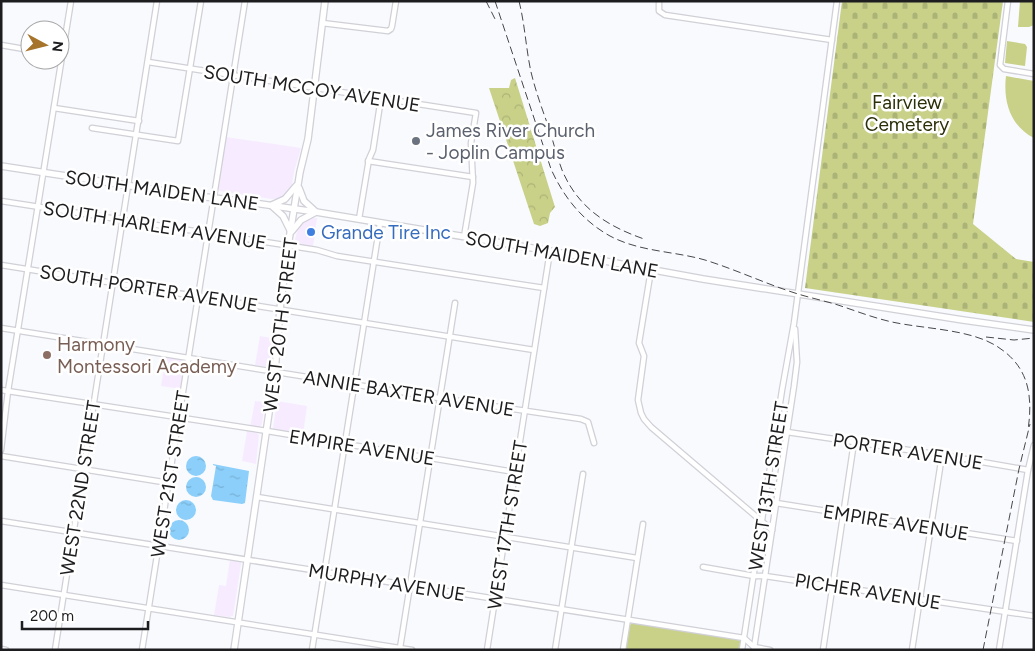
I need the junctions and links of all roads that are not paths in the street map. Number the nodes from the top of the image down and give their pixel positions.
1 (71, 1) edge
2 (157, 1) edge
3 (201, 1) edge
4 (245, 1) edge
5 (325, 1) edge
6 (396, 1) edge
7 (837, 1) edge
8 (1008, 1) edge
9 (659, 4) edge
10 (67, 20) edge
11 (322, 23) junction
12 (832, 40) junction
13 (1, 45) edge
14 (20, 48) edge
15 (148, 62) junction
16 (190, 68) junction
17 (59, 70) edge
18 (1034, 74) edge
19 (233, 75) junction
20 (314, 88) junction
21 (381, 98) junction
22 (54, 108) junction
23 (139, 121) junction
24 (92, 128) dead end
25 (136, 134) junction
26 (368, 161) junction
27 (1, 166) edge
28 (43, 173) junction
29 (473, 177) junction
30 (128, 185) junction
31 (298, 185) junction
32 (214, 197) junction
33 (1, 201) edge
34 (271, 205) junction
35 (38, 207) junction
36 (294, 209) junction
37 (316, 212) junction
38 (359, 219) junction
39 (122, 220) junction
40 (380, 223) junction
41 (290, 232) junction
42 (208, 234) junction
43 (464, 237) junction
44 (288, 246) junction
45 (550, 252) junction
46 (373, 261) junction
47 (1, 264) edge
48 (28, 269) junction
49 (651, 270) junction
50 (113, 282) junction
51 (544, 288) junction
52 (797, 294) junction
53 (198, 296) junction
54 (455, 303) dead end
55 (280, 309) junction
56 (364, 322) junction
57 (794, 323) junction
58 (1, 328) edge
59 (1034, 330) edge
60 (18, 331) junction
61 (449, 336) junction
62 (103, 344) junction
63 (534, 350) junction
64 (188, 358) junction
65 (275, 372) junction
66 (354, 384) junction
67 (1, 390) edge
68 (8, 392) junction
69 (439, 398) junction
70 (94, 405) junction
71 (525, 411) junction
72 (179, 419) junction
73 (777, 424) junction
74 (788, 425) junction
75 (267, 432) junction
76 (787, 432) junction
77 (775, 439) junction
78 (785, 441) junction
79 (854, 442) junction
80 (594, 443) dead end
81 (345, 445) junction
82 (1034, 445) edge
83 (1, 450) edge
84 (942, 455) junction
85 (1033, 455) edge
86 (1, 456) edge
87 (430, 458) junction
88 (771, 466) junction
89 (781, 468) junction
90 (83, 469) junction
91 (1028, 470) junction
92 (515, 472) junction
93 (583, 474) dead end
94 (768, 480) junction
95 (169, 483) junction
96 (779, 483) junction
97 (257, 497) junction
98 (775, 506) junction
99 (765, 507) junction
100 (334, 509) junction
101 (843, 514) junction
102 (1, 520) edge
103 (762, 522) junction
104 (420, 523) junction
105 (643, 524) dead end
106 (931, 528) junction
107 (772, 530) junction
108 (73, 532) junction
109 (505, 536) junction
110 (760, 538) junction
111 (770, 540) junction
112 (1017, 541) junction
113 (159, 545) junction
114 (571, 547) junction
115 (637, 558) junction
116 (248, 560) junction
117 (703, 567) dead end
118 (324, 572) junction
119 (754, 576) junction
120 (765, 576) junction
121 (1, 585) edge
122 (410, 586) junction
123 (832, 586) junction
124 (64, 594) junction
125 (495, 599) junction
126 (920, 600) junction
127 (149, 608) junction
128 (561, 609) junction
129 (1005, 612) junction
130 (1034, 616) edge
131 (628, 620) junction
132 (238, 622) junction
133 (315, 634) junction
134 (744, 638) junction
135 (754, 648) edge
136 (1, 649) edge
137 (400, 649) edge
138 (6, 650) edge
139 (55, 650) edge
140 (142, 650) edge
141 (234, 650) edge
142 (312, 650) edge
143 (412, 650) edge
144 (487, 650) edge
145 (555, 650) edge
146 (623, 650) edge
147 (742, 650) edge
148 (770, 650) edge
149 (823, 650) edge
150 (912, 650) edge
151 (999, 650) edge

1 - 10 street
2 - 15 street, WEST 22ND STREET
3 - 16 street
4 - 19 street, WEST 21ST STREET
5 - 11 main road, WEST 20TH STREET
6 - 11 street
7 - 12 street, WEST 13TH STREET
8 - 18 street
9 - 12 street
11 - 20 main road, WEST 20TH STREET
12 - 52 street, WEST 13TH STREET
13 - 14 street
15 - 16 street, SOUTH MCCOY AVENUE
15 - 23 street, WEST 22ND STREET
16 - 19 street, SOUTH MCCOY AVENUE
16 - 25 street
17 - 22 street
19 - 20 street, SOUTH MCCOY AVENUE
19 - 32 street, WEST 21ST STREET
20 - 21 street, SOUTH MCCOY AVENUE
20 - 31 main road, WEST 20TH STREET
21 - 26 street
21 - 29 street, SOUTH MCCOY AVENUE
22 - 23 street
22 - 28 street
23 - 25 street, WEST 22ND STREET
24 - 25 street
25 - 30 street, WEST 22ND STREET
26 - 29 street
26 - 38 street
27 - 28 main road, SOUTH MAIDEN LANE
28 - 30 main road, SOUTH MAIDEN LANE
28 - 35 street
29 - 43 street
30 - 32 main road, SOUTH MAIDEN LANE
30 - 39 street, WEST 22ND STREET
31 - 34 main road
31 - 36 main road, WEST 20TH STREET
31 - 37 main road
32 - 34 main road, SOUTH MAIDEN LANE
32 - 42 street, WEST 21ST STREET
33 - 35 street, SOUTH HARLEM AVENUE
34 - 36 main road, SOUTH MAIDEN LANE
34 - 41 main road
35 - 39 street, SOUTH HARLEM AVENUE
35 - 48 street
36 - 37 main road, SOUTH MAIDEN LANE
36 - 41 main road, WEST 20TH STREET
37 - 38 main road, SOUTH MAIDEN LANE
37 - 41 main road
38 - 40 main road, SOUTH MAIDEN LANE
39 - 42 street, SOUTH HARLEM AVENUE
39 - 50 street, WEST 22ND STREET
40 - 43 main road, SOUTH MAIDEN LANE
40 - 46 street
41 - 44 main road, WEST 20TH STREET
42 - 44 street, SOUTH HARLEM AVENUE
42 - 53 street, WEST 21ST STREET
43 - 45 main road, SOUTH MAIDEN LANE
44 - 46 street, SOUTH HARLEM AVENUE
44 - 55 main road, WEST 20TH STREET
45 - 49 main road, SOUTH MAIDEN LANE
45 - 51 street, WEST 17TH STREET
46 - 51 street, SOUTH HARLEM AVENUE
46 - 56 street
47 - 48 street, SOUTH PORTER AVENUE
48 - 50 street, SOUTH PORTER AVENUE
48 - 60 street
49 - 52 main road, SOUTH MAIDEN LANE
49 - 103 street
50 - 53 street, SOUTH PORTER AVENUE
50 - 62 street, WEST 22ND STREET
51 - 63 street, WEST 17TH STREET
52 - 57 street, WEST 13TH STREET
52 - 59 main road, SOUTH MAIDEN LANE
53 - 55 street, SOUTH PORTER AVENUE
53 - 64 street, WEST 21ST STREET
54 - 61 street
55 - 56 street, SOUTH PORTER AVENUE
55 - 65 main road, WEST 20TH STREET
56 - 61 street, SOUTH PORTER AVENUE
56 - 66 street
57 - 73 street, WEST 13TH STREET
57 - 74 street, WEST 13TH STREET
58 - 60 street, ANNIE BAXTER AVENUE
60 - 62 street, ANNIE BAXTER AVENUE
60 - 68 street
61 - 63 street, SOUTH PORTER AVENUE
61 - 69 street
62 - 64 street, ANNIE BAXTER AVENUE
62 - 70 street, WEST 22ND STREET
63 - 71 street, WEST 17TH STREET
64 - 65 street, ANNIE BAXTER AVENUE
64 - 72 street, WEST 21ST STREET
65 - 66 street, ANNIE BAXTER AVENUE
65 - 75 main road, WEST 20TH STREET
66 - 69 street, ANNIE BAXTER AVENUE
66 - 81 street
67 - 68 street, EMPIRE AVENUE
68 - 70 street, EMPIRE AVENUE
68 - 83 street
69 - 71 street, ANNIE BAXTER AVENUE
69 - 87 street
70 - 72 street, EMPIRE AVENUE
70 - 90 street, WEST 22ND STREET
71 - 80 street, ANNIE BAXTER AVENUE
71 - 92 street, WEST 17TH STREET
72 - 75 street, EMPIRE AVENUE
72 - 95 street, WEST 21ST STREET
73 - 74 street
73 - 77 street, WEST 13TH STREET
74 - 76 street, WEST 13TH STREET
75 - 81 street, EMPIRE AVENUE
75 - 97 main road, WEST 20TH STREET
76 - 78 street, WEST 13TH STREET
76 - 79 street, PORTER AVENUE
77 - 78 street
77 - 88 street, WEST 13TH STREET
78 - 89 street, WEST 13TH STREET
79 - 84 street, PORTER AVENUE
79 - 101 street
81 - 87 street, EMPIRE AVENUE
81 - 100 street
82 - 85 street
84 - 91 street, PORTER AVENUE
84 - 106 street
85 - 91 street
86 - 90 street
87 - 92 street, EMPIRE AVENUE
87 - 104 street
88 - 89 street
88 - 94 street, WEST 13TH STREET
89 - 96 street, WEST 13TH STREET
90 - 95 street
90 - 108 street, WEST 22ND STREET
91 - 112 street
92 - 109 street, WEST 17TH STREET
93 - 114 street
94 - 96 street
94 - 99 street, WEST 13TH STREET
95 - 113 street, WEST 21ST STREET
96 - 98 street, WEST 13TH STREET
97 - 100 street
97 - 116 main road, WEST 20TH STREET
98 - 99 street, EMPIRE AVENUE
98 - 101 street, EMPIRE AVENUE
98 - 107 street, WEST 13TH STREET
99 - 103 street, WEST 13TH STREET
100 - 104 street
100 - 118 street
101 - 106 street, EMPIRE AVENUE
101 - 123 street
102 - 108 street, MURPHY AVENUE
103 - 107 street
103 - 110 street, WEST 13TH STREET
104 - 109 street
104 - 122 street
105 - 115 street
106 - 112 street, EMPIRE AVENUE
106 - 126 street
107 - 111 street, WEST 13TH STREET
108 - 113 street, MURPHY AVENUE
108 - 124 street, WEST 22ND STREET
109 - 114 street
109 - 125 street, WEST 17TH STREET
110 - 111 street
110 - 119 street, WEST 13TH STREET
111 - 120 street, WEST 13TH STREET
112 - 129 street
113 - 116 street, MURPHY AVENUE
113 - 127 street, WEST 21ST STREET
114 - 115 street
114 - 128 street
115 - 131 street
116 - 118 street, MURPHY AVENUE
116 - 132 main road, WEST 20TH STREET
117 - 119 street, PICHER AVENUE
118 - 122 street, MURPHY AVENUE
118 - 133 street
119 - 120 street, PICHER AVENUE
119 - 134 street, WEST 13TH STREET
120 - 123 street, PICHER AVENUE
120 - 135 street, WEST 13TH STREET
121 - 124 street
122 - 125 street, MURPHY AVENUE
122 - 137 street
123 - 126 street, PICHER AVENUE
123 - 149 street
124 - 127 street
124 - 139 street, WEST 22ND STREET
125 - 128 street, MURPHY AVENUE
125 - 144 street, WEST 17TH STREET
126 - 129 street, PICHER AVENUE
126 - 150 street
127 - 132 street
127 - 140 street, WEST 21ST STREET
128 - 131 street, MURPHY AVENUE
128 - 145 street
129 - 130 street, PICHER AVENUE
129 - 151 street
131 - 134 street, MURPHY AVENUE
131 - 146 street
132 - 133 street
132 - 141 main road, WEST 20TH STREET
133 - 137 street
133 - 142 street
134 - 135 street
134 - 147 street, WEST 13TH STREET
135 - 148 street
136 - 138 street
137 - 143 street

